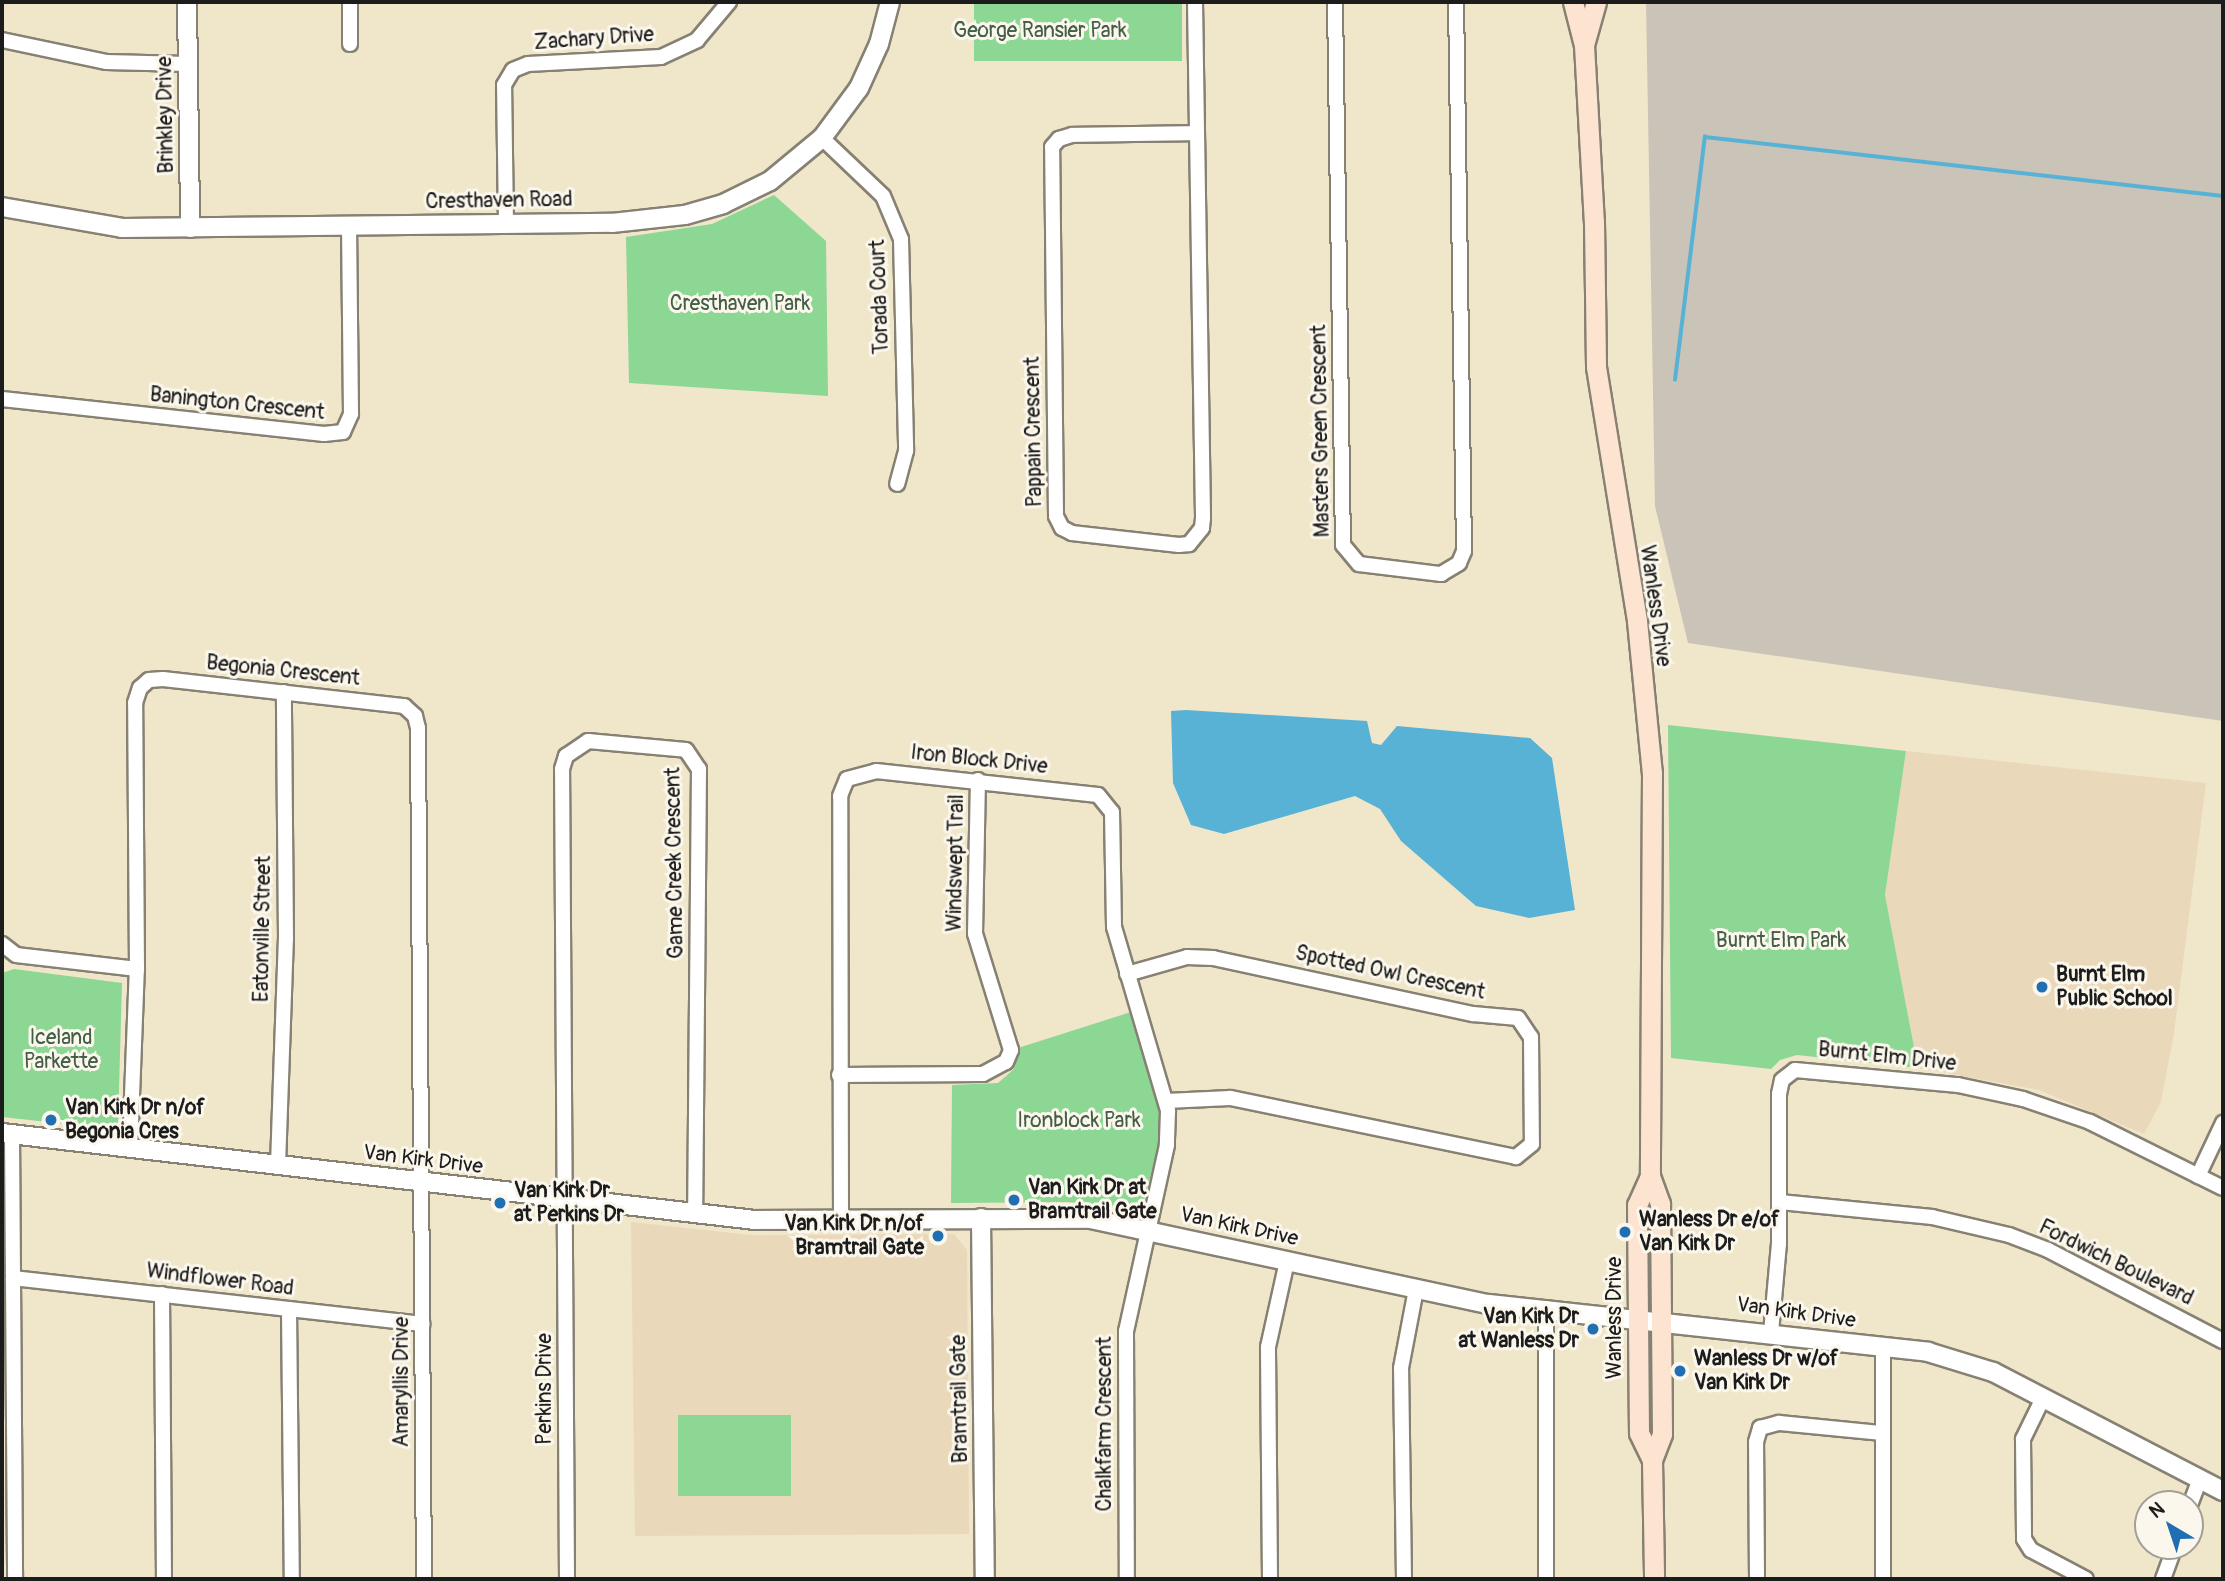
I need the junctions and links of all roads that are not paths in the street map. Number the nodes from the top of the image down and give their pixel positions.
1 (187, 2) edge
2 (350, 2) edge
3 (729, 2) edge
4 (890, 2) edge
5 (1195, 2) edge
6 (1335, 2) edge
7 (1456, 2) edge
8 (1573, 2) edge
9 (1596, 2) edge
10 (2, 40) edge
11 (350, 44) dead end
12 (1584, 45) junction
13 (188, 64) junction
14 (1197, 133) junction
15 (822, 138) junction
16 (2, 207) edge
17 (506, 223) junction
18 (349, 226) junction
19 (190, 229) junction
20 (2, 399) edge
21 (897, 484) dead end
22 (284, 692) junction
23 (978, 780) junction
24 (2, 944) edge
25 (137, 969) junction
26 (1127, 974) junction
27 (839, 1075) junction
28 (1166, 1101) junction
29 (2223, 1123) edge
30 (7, 1134) edge
31 (130, 1148) junction
32 (278, 1165) junction
33 (1650, 1176) junction
34 (2198, 1176) junction
35 (421, 1184) junction
36 (2223, 1188) edge
37 (565, 1199) junction
38 (1780, 1202) junction
39 (695, 1213) junction
40 (981, 1218) junction
41 (841, 1219) junction
42 (1148, 1230) junction
43 (1287, 1261) junction
44 (13, 1278) junction
45 (1416, 1289) junction
46 (162, 1294) junction
47 (1546, 1308) junction
48 (289, 1309) junction
49 (1638, 1317) junction
50 (1662, 1320) junction
51 (422, 1324) junction
52 (1771, 1333) junction
53 (2223, 1341) edge
54 (1882, 1347) junction
55 (2043, 1398) junction
56 (8, 1416) edge
57 (1881, 1433) junction
58 (1652, 1460) junction
59 (2200, 1479) junction
60 (2196, 1490) edge
61 (2223, 1490) edge
62 (2170, 1560) edge
63 (15, 1579) edge
64 (164, 1579) edge
65 (292, 1579) edge
66 (424, 1579) edge
67 (567, 1579) edge
68 (985, 1579) edge
69 (1126, 1579) edge
70 (1270, 1579) edge
71 (1404, 1579) edge
72 (1546, 1579) edge
73 (1654, 1579) edge
74 (1757, 1579) edge
75 (1883, 1579) edge
76 (2086, 1579) edge
77 (2163, 1579) edge

1 - 13 street, Brinkley Drive
2 - 11 street
3 - 17 street, Zachary Drive
4 - 15 street, Cresthaven Road
5 - 14 street
6 - 7 street, Masters Green Crescent
8 - 12 main road, Wanless Drive
9 - 12 main road, Wanless Drive
10 - 13 street
12 - 33 main road, Wanless Drive
13 - 19 street, Brinkley Drive
14 - 14 street, Pappain Crescent
15 - 17 street, Cresthaven Road
15 - 21 street, Torada Court
16 - 19 street, Cresthaven Road
17 - 18 street, Cresthaven Road
18 - 19 street, Cresthaven Road
18 - 20 street, Banington Crescent
22 - 25 street, Begonia Crescent
22 - 32 street, Eatonville Street
22 - 35 street, Begonia Crescent
23 - 26 street, Iron Block Drive
23 - 27 street, Iron Block Drive
23 - 27 street, Windswept Trail
24 - 25 street
25 - 31 street, Begonia Crescent
26 - 28 street, Iron Block Drive
26 - 28 street, Spotted Owl Crescent
27 - 41 street, Iron Block Drive
28 - 42 street, Iron Block Drive
29 - 34 street
30 - 31 street, Van Kirk Drive
30 - 44 street
31 - 32 street, Van Kirk Drive
32 - 35 street, Van Kirk Drive
33 - 49 main road, Wanless Drive
33 - 50 main road, Wanless Drive
34 - 36 street, Burnt Elm Drive
34 - 38 street, Burnt Elm Drive
35 - 37 street, Van Kirk Drive
35 - 51 street, Amaryllis Drive
37 - 39 street, Van Kirk Drive
37 - 39 street, Game Creek Crescent
37 - 67 street, Perkins Drive
38 - 52 street, Burnt Elm Drive
38 - 53 street, Fordwich Boulevard
39 - 41 street, Van Kirk Drive
40 - 41 street, Van Kirk Drive
40 - 42 street, Van Kirk Drive
40 - 68 street, Bramtrail Gate
42 - 43 street, Van Kirk Drive
42 - 69 street, Chalkfarm Crescent
43 - 45 street, Van Kirk Drive
43 - 70 street
44 - 46 street, Windflower Road
44 - 56 street
45 - 47 street, Van Kirk Drive
45 - 71 street
46 - 48 street, Windflower Road
46 - 64 street
47 - 49 street, Van Kirk Drive
47 - 72 street
48 - 51 street, Windflower Road
48 - 65 street
49 - 50 street, Van Kirk Drive
49 - 58 main road, Wanless Drive
50 - 52 street, Van Kirk Drive
50 - 58 main road, Wanless Drive
51 - 66 street, Amaryllis Drive
52 - 54 street, Van Kirk Drive
54 - 55 street, Van Kirk Drive
54 - 57 street
55 - 59 street, Van Kirk Drive
55 - 76 street
56 - 63 street
57 - 74 street
57 - 75 street
58 - 73 main road, Wanless Drive
59 - 60 street
59 - 61 street, Van Kirk Drive
62 - 77 street

